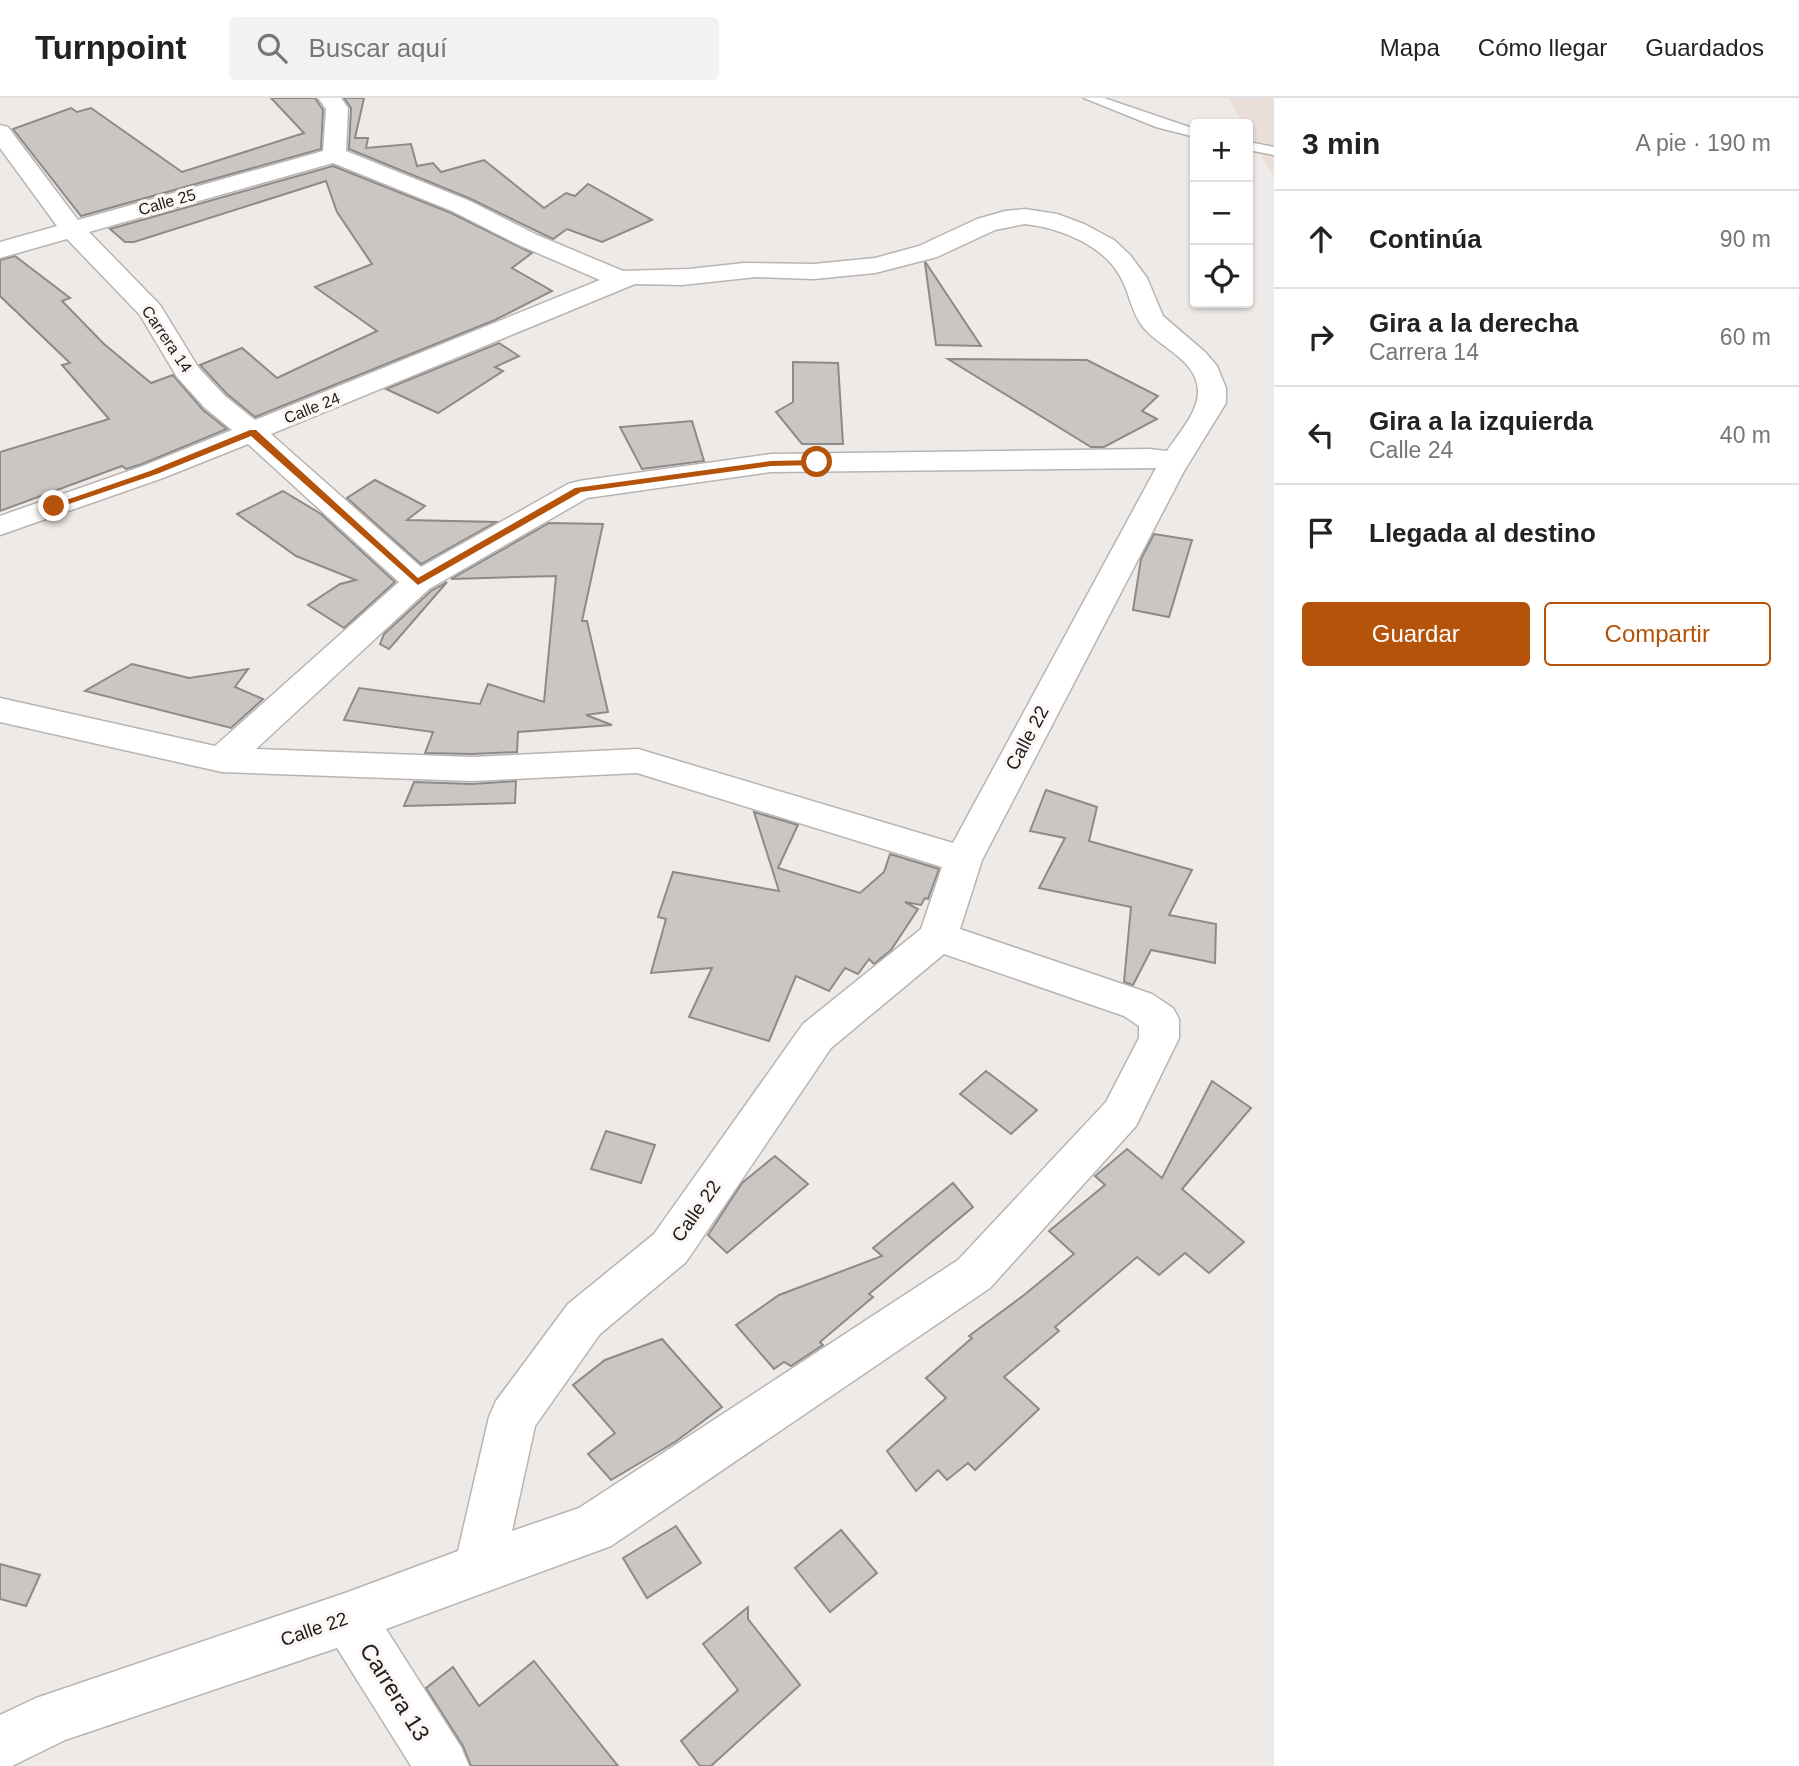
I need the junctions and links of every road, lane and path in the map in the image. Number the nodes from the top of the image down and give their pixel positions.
1 (329, 98) edge
2 (1091, 98) edge
3 (1190, 131) edge
4 (0, 132) edge
5 (1253, 147) edge
6 (1274, 151) edge
7 (334, 155) junction
8 (72, 229) junction
9 (0, 250) edge
10 (621, 280) junction
11 (253, 432) junction
12 (1175, 461) junction
13 (0, 526) edge
14 (418, 582) junction
15 (0, 710) edge
16 (222, 761) junction
17 (963, 860) junction
18 (938, 937) junction
19 (479, 1568) junction
20 (348, 1618) junction
21 (0, 1744) edge
22 (442, 1766) edge

1 - 7 street
2 - 3 lane
4 - 8 street, Carrera 14
5 - 6 lane
7 - 8 street, Calle 25
7 - 10 street
8 - 9 street, Calle 25
8 - 11 street, Carrera 14
10 - 11 street, Calle 24
10 - 12 street, Calle 22
11 - 13 street, Calle 24
11 - 14 street, Carrera 14
12 - 14 street
12 - 17 street, Calle 22
14 - 16 street
15 - 16 street
16 - 17 street
17 - 18 street, Calle 22
18 - 19 street, Calle 22
18 - 19 street
19 - 20 street, Calle 22
20 - 21 street, Calle 22
20 - 22 street, Carrera 13

